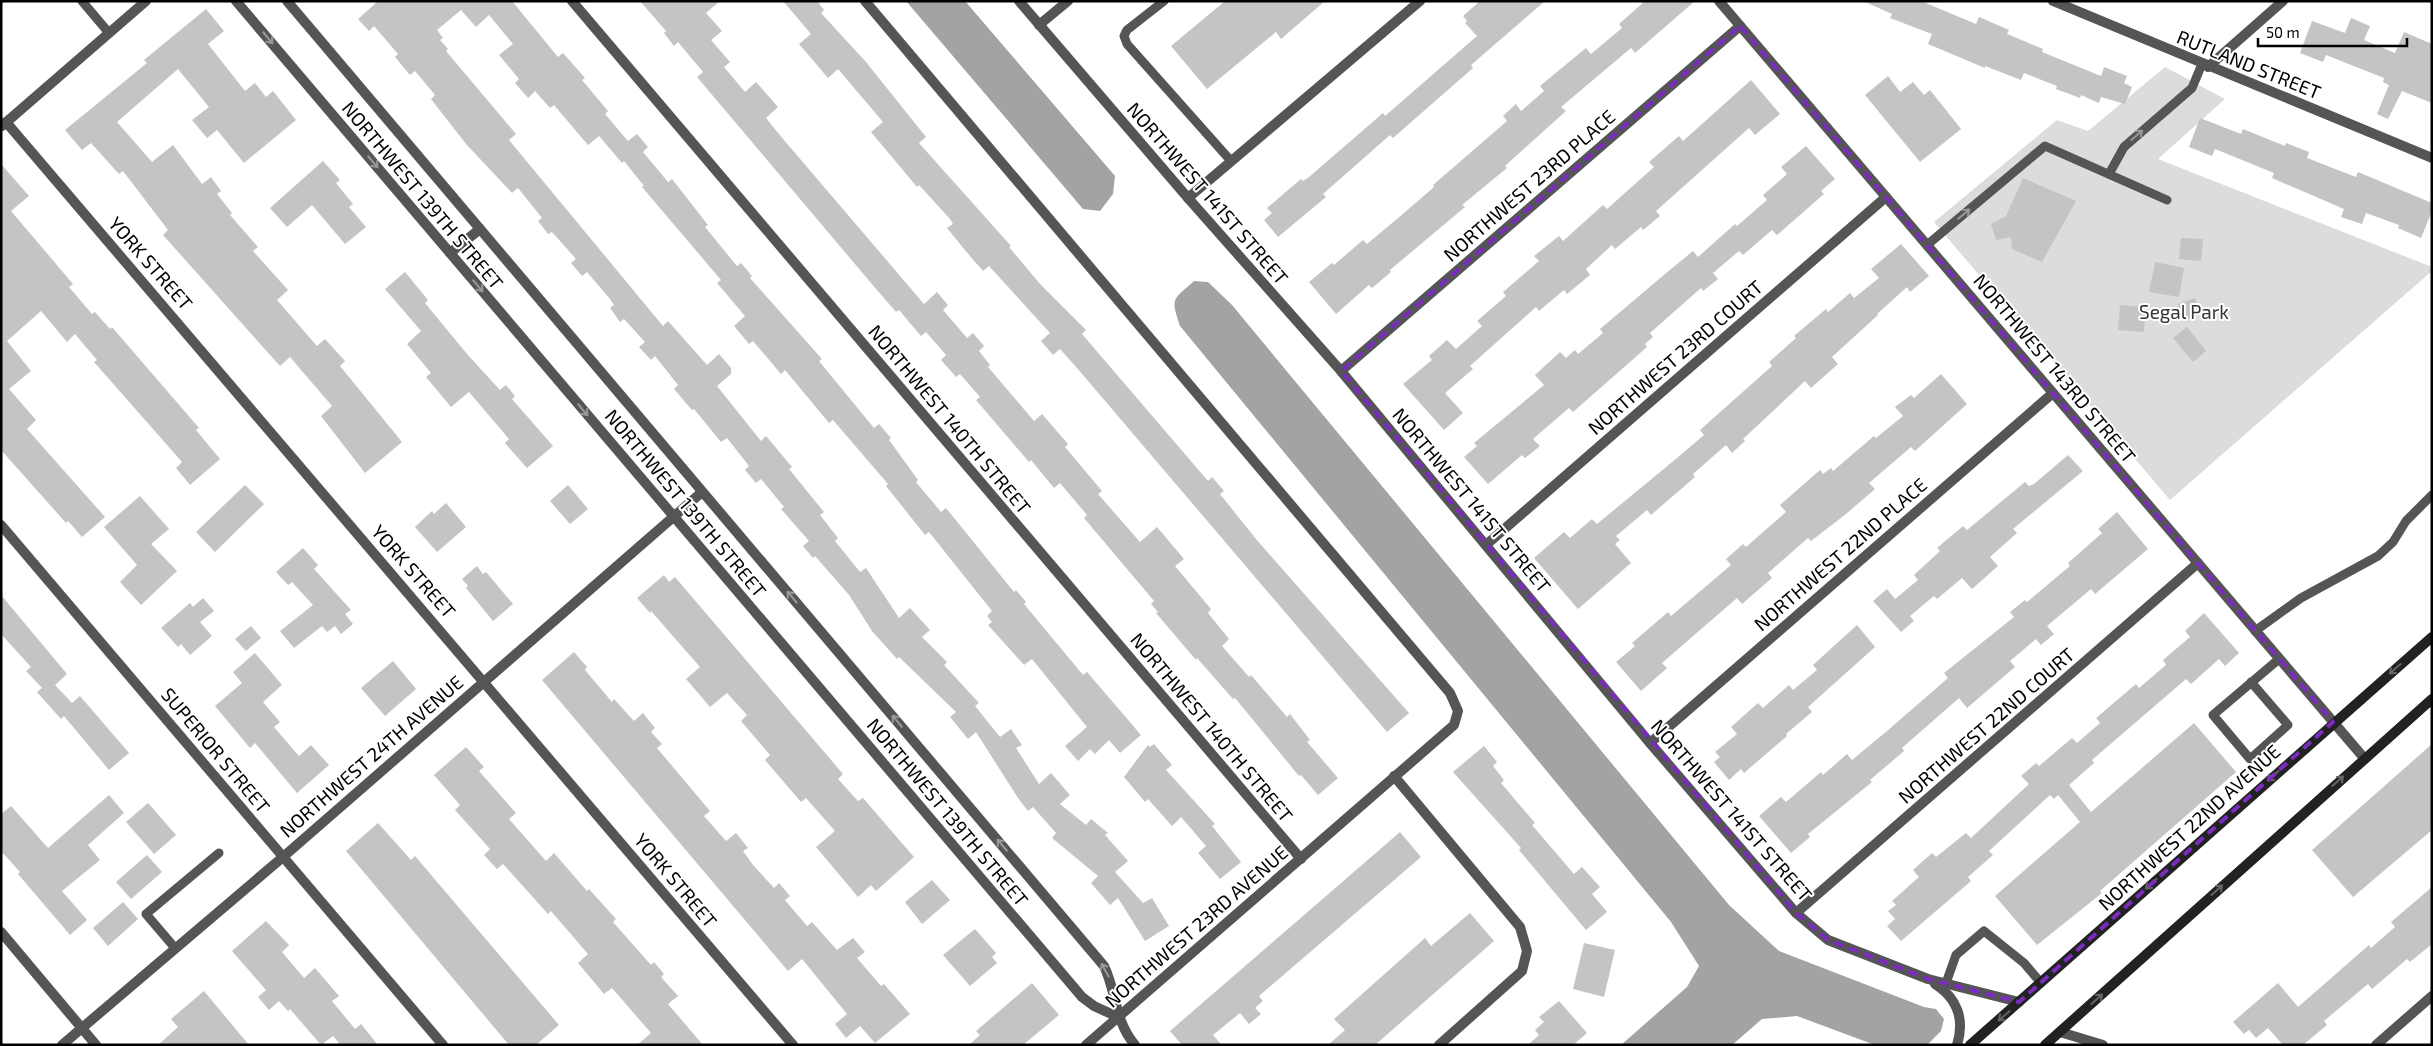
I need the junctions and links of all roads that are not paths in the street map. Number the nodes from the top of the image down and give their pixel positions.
1 (82, 1) edge
2 (146, 1) edge
3 (236, 1) edge
4 (287, 1) edge
5 (572, 1) edge
6 (865, 1) edge
7 (1019, 1) edge
8 (1068, 1) edge
9 (1164, 1) edge
10 (1420, 1) edge
11 (1719, 1) edge
12 (2052, 1) edge
13 (2283, 1) edge
14 (1040, 25) junction
15 (1740, 26) junction
16 (109, 33) junction
17 (2205, 66) junction
18 (4, 124) edge
19 (2432, 158) edge
20 (1231, 162) junction
21 (2110, 174) junction
22 (1886, 197) junction
23 (1188, 198) junction
24 (2167, 200) dead end
25 (480, 229) junction
26 (1927, 245) junction
27 (450, 253) junction
28 (1341, 371) junction
29 (2053, 393) junction
30 (702, 492) junction
31 (2432, 495) edge
32 (674, 516) junction
33 (1, 525) edge
34 (1487, 544) junction
35 (2198, 563) junction
36 (2255, 631) junction
37 (2432, 637) edge
38 (2279, 659) junction
39 (484, 680) junction
40 (2251, 682) junction
41 (2432, 700) edge
42 (2333, 722) junction
43 (1650, 743) junction
44 (2364, 758) junction
45 (1394, 776) junction
46 (219, 853) dead end
47 (283, 857) junction
48 (1301, 859) junction
49 (1796, 913) junction
50 (1, 932) edge
51 (175, 948) junction
52 (1928, 979) junction
53 (1946, 983) junction
54 (2041, 983) junction
55 (2432, 996) edge
56 (2019, 1002) junction
57 (1118, 1017) junction
58 (81, 1028) junction
59 (2060, 1032) junction
60 (62, 1045) edge
61 (96, 1045) edge
62 (443, 1045) edge
63 (793, 1045) edge
64 (1086, 1045) edge
65 (1135, 1045) edge
66 (1439, 1045) edge
67 (1957, 1045) edge
68 (1970, 1045) edge
69 (2045, 1045) edge
70 (2103, 1045) edge
71 (2376, 1045) edge

1 - 16 lane
2 - 16 street
3 -> 27 street, NORTHWEST 139TH STREET
4 - 25 street, NORTHWEST 139TH STREET
5 - 48 street, NORTHWEST 140TH STREET
6 - 45 street, NORTHWEST 23RD AVENUE
7 - 14 street, NORTHWEST 141ST STREET
8 - 14 street
9 - 20 lane
10 - 20 street
11 - 15 street, NORTHWEST 143RD STREET
12 - 17 street, RUTLAND STREET
13 - 17 street
14 - 23 street, NORTHWEST 141ST STREET
15 - 22 street, NORTHWEST 143RD STREET
15 - 28 street, NORTHWEST 23RD PLACE
16 - 18 street
17 - 19 street, RUTLAND STREET
21 -> 17 lane
18 - 39 street, YORK STREET
20 - 23 street
21 - 24 lane
26 -> 21 lane
22 - 26 street, NORTHWEST 143RD STREET
22 - 34 street, NORTHWEST 23RD COURT
23 - 28 street, NORTHWEST 141ST STREET
25 - 27 street
25 - 30 street, NORTHWEST 139TH STREET
26 - 29 street, NORTHWEST 143RD STREET
27 -> 32 street, NORTHWEST 139TH STREET
28 - 34 street, NORTHWEST 141ST STREET
29 - 35 street, NORTHWEST 143RD STREET
29 - 43 street, NORTHWEST 22ND PLACE
30 - 32 street, NORTHWEST 24TH AVENUE
57 -> 30 street, NORTHWEST 139TH STREET
31 - 36 lane
32 - 39 street, NORTHWEST 24TH AVENUE
32 - 57 street, NORTHWEST 139TH STREET
33 - 47 street, SUPERIOR STREET
34 - 43 street, NORTHWEST 141ST STREET
35 - 36 street, NORTHWEST 143RD STREET
35 - 49 street, NORTHWEST 22ND COURT
36 - 38 street, NORTHWEST 143RD STREET
37 -> 42 main road, NORTHWEST 22ND AVENUE
38 - 40 lane
38 - 42 street, NORTHWEST 143RD STREET
39 - 47 street, NORTHWEST 24TH AVENUE
39 - 63 street, YORK STREET
40 - 40 lane
41 - 44 main road
42 - 44 street, NORTHWEST 143RD STREET
42 -> 54 main road, NORTHWEST 22ND AVENUE
43 - 49 street, NORTHWEST 141ST STREET
59 -> 44 main road
45 - 48 street, NORTHWEST 23RD AVENUE
45 - 66 street
46 - 51 lane
47 - 51 street, NORTHWEST 24TH AVENUE
47 - 62 street, SUPERIOR STREET
48 - 57 street, NORTHWEST 23RD AVENUE
49 - 52 street, NORTHWEST 141ST STREET
50 - 58 street
51 - 58 street, NORTHWEST 24TH AVENUE
52 - 53 street, NORTHWEST 141ST STREET
52 - 67 street, NORTHWEST 141ST STREET
53 - 54 lane
53 - 56 street, NORTHWEST 141ST STREET
54 - 56 main road, NORTHWEST 22ND AVENUE
55 - 71 street
56 -> 68 main road, NORTHWEST 22ND AVENUE
57 - 64 street, NORTHWEST 23RD AVENUE
57 - 65 street, NORTHWEST 139TH STREET
58 - 60 street, NORTHWEST 24TH AVENUE
58 - 61 street
59 - 69 main road
59 - 70 street

